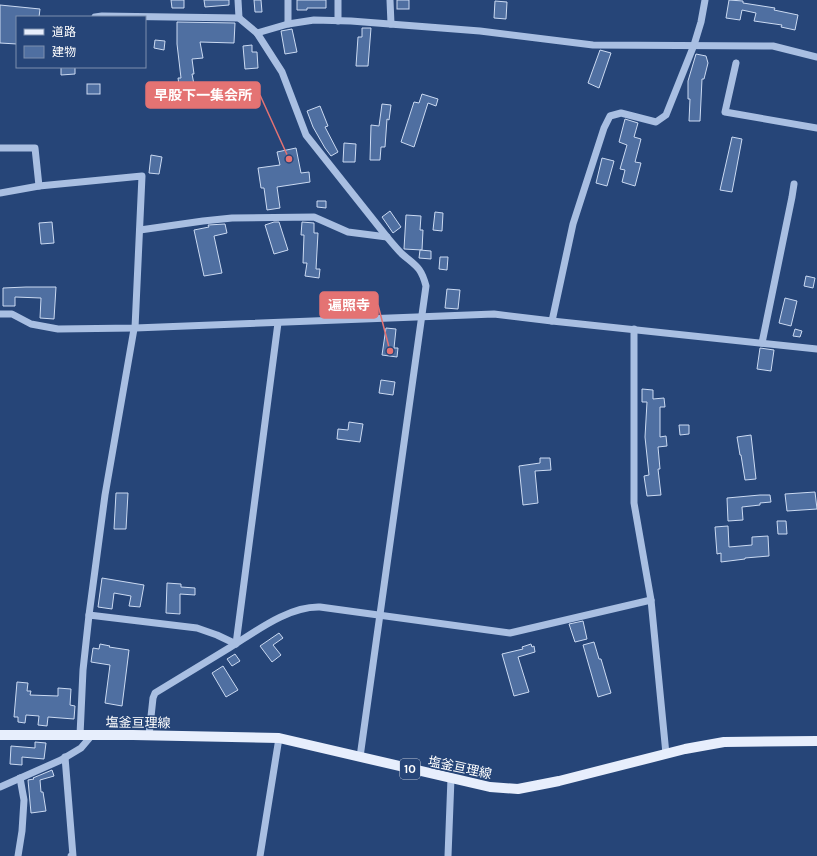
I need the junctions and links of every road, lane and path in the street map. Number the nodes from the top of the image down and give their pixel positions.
1 (238, 0) edge
2 (288, 0) edge
3 (338, 0) edge
4 (390, 0) edge
5 (705, 0) edge
6 (146, 17) edge
7 (239, 18) junction
8 (338, 21) junction
9 (288, 24) junction
10 (391, 24) junction
11 (257, 34) junction
12 (694, 45) junction
13 (817, 57) edge
14 (736, 63) dead end
15 (817, 128) edge
16 (0, 148) edge
17 (794, 184) dead end
18 (39, 186) junction
19 (0, 193) edge
20 (140, 230) junction
21 (387, 237) junction
22 (0, 314) edge
23 (422, 317) junction
24 (552, 321) junction
25 (278, 323) junction
26 (135, 328) junction
27 (634, 329) junction
28 (762, 343) junction
29 (817, 349) edge
30 (651, 600) junction
31 (89, 615) junction
32 (380, 616) junction
33 (236, 644) junction
34 (0, 734) edge
35 (80, 735) junction
36 (92, 735) junction
37 (149, 735) junction
38 (278, 738) junction
39 (817, 741) edge
40 (666, 754) junction
41 (65, 757) junction
42 (360, 757) junction
43 (20, 778) junction
44 (451, 778) junction
45 (0, 787) edge
46 (18, 856) edge
47 (71, 856) edge
48 (260, 856) edge
49 (448, 856) edge

1 - 7 street
2 - 9 street
3 - 8 street
4 - 10 street
5 - 12 street
6 - 7 street
7 - 11 street
8 - 9 street
8 - 10 street
9 - 11 street
10 - 12 street
11 - 21 street
12 - 13 street
12 - 24 street
14 - 15 street
16 - 18 street
17 - 28 street
18 - 19 street
18 - 20 street
20 - 21 street
20 - 26 street
21 - 23 street
22 - 26 street
23 - 24 street
23 - 25 street
23 - 32 street
24 - 27 street
25 - 26 street
25 - 33 street
26 - 31 street
27 - 28 street
27 - 30 street
28 - 29 street
30 - 32 street
30 - 40 street
31 - 33 street
31 - 35 street
32 - 33 street
32 - 42 street
33 - 37 street
34 - 35 main road, 塩釜亘理線 / 10
35 - 36 main road, 塩釜亘理線 / 10
36 - 37 main road, 塩釜亘理線 / 10
36 - 41 street
37 - 38 main road, 塩釜亘理線 / 10
38 - 42 main road, 塩釜亘理線 / 10
38 - 48 street
39 - 40 main road, 塩釜亘理線 / 10
40 - 44 main road, 塩釜亘理線 / 10
41 - 43 street
41 - 47 street
42 - 44 main road, 塩釜亘理線 / 10
43 - 45 street
43 - 46 street
44 - 49 street

